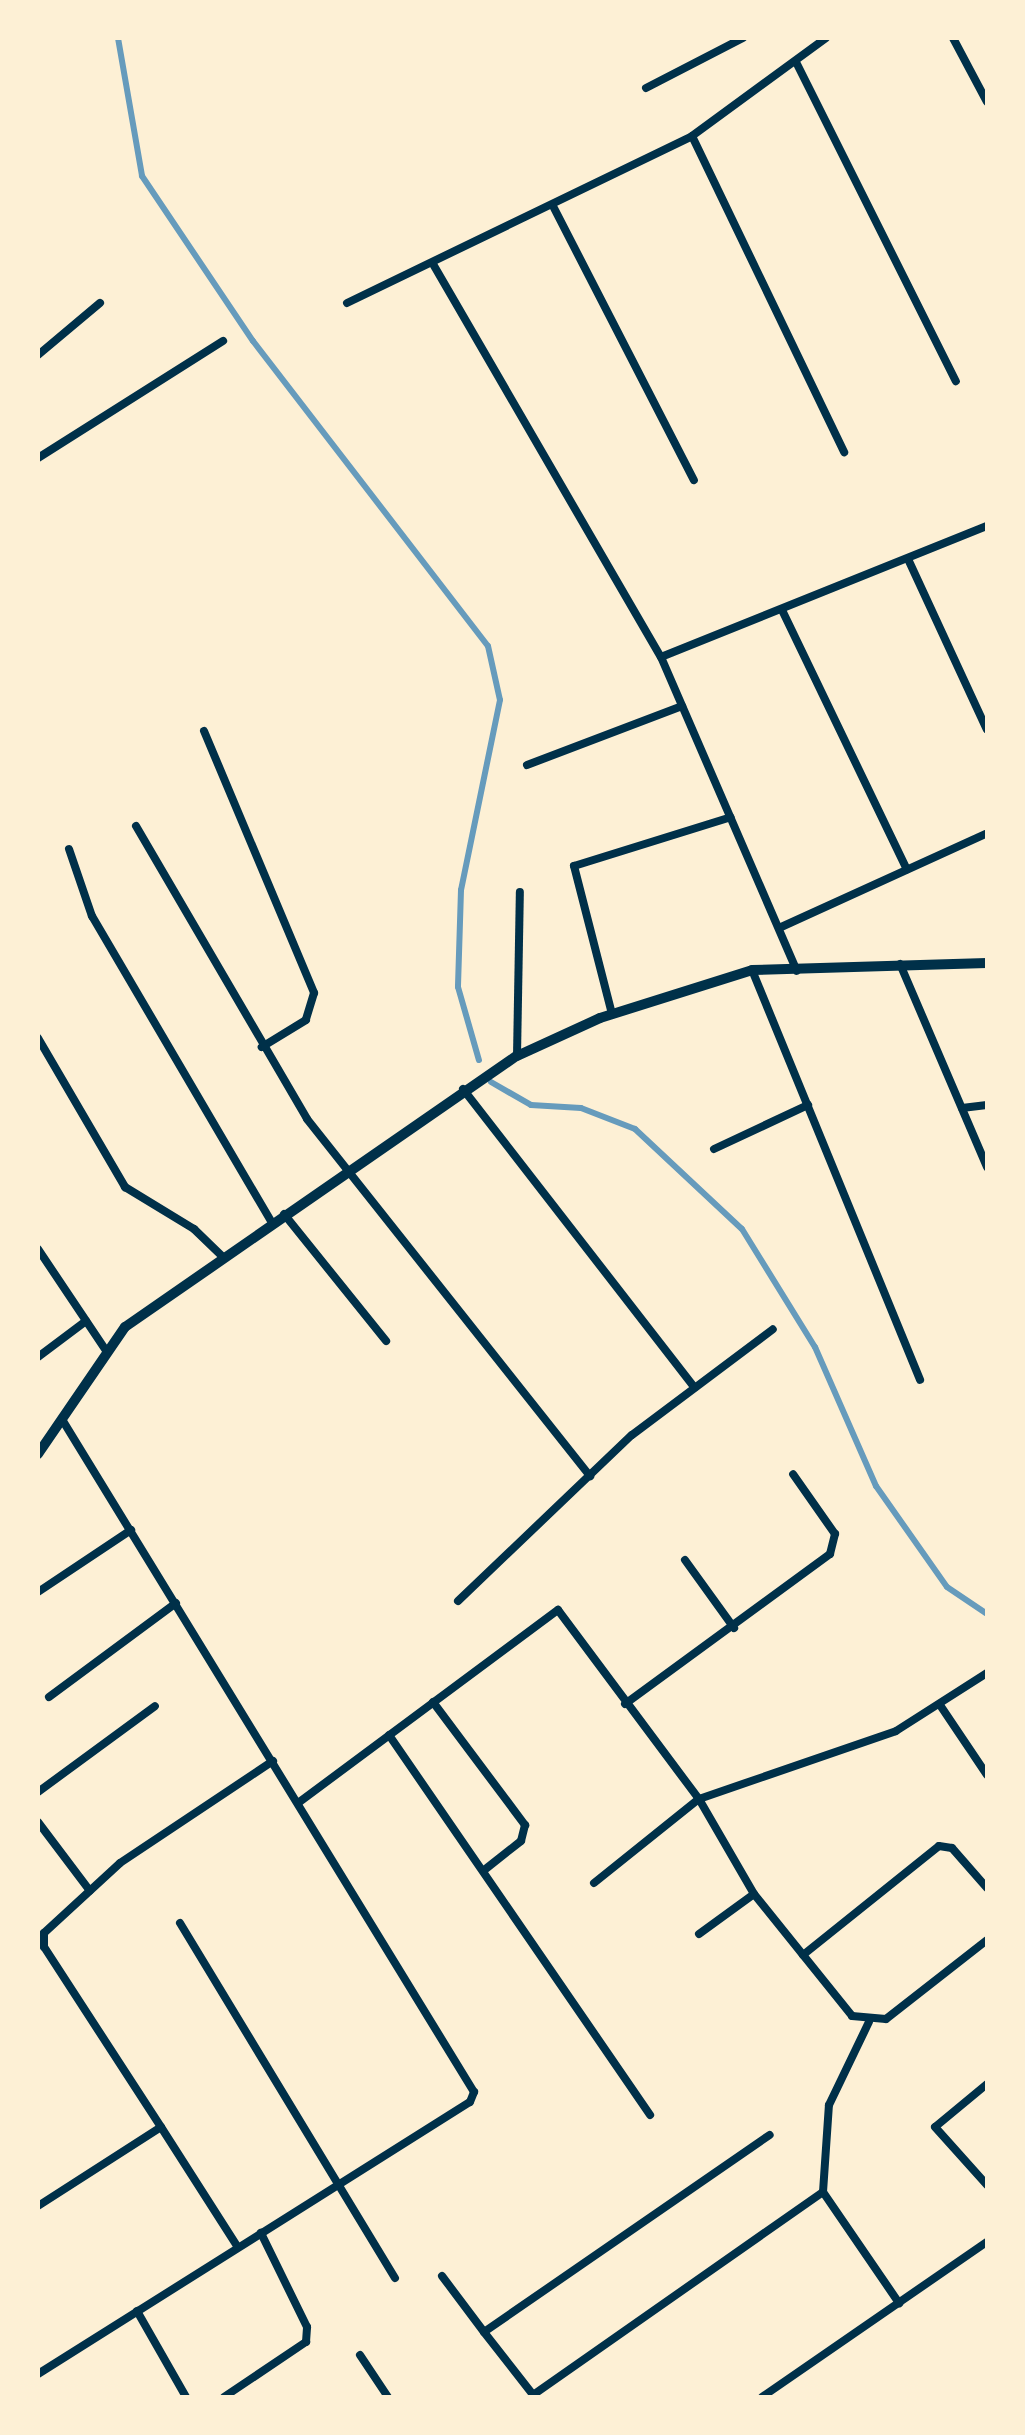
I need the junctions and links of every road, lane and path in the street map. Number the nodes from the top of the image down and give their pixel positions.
1 (743, 38) edge
2 (826, 38) edge
3 (953, 38) edge
4 (796, 62) junction
5 (646, 88) dead end
6 (987, 102) edge
7 (692, 136) junction
8 (554, 208) junction
9 (433, 264) junction
10 (100, 303) dead end
11 (347, 303) dead end
12 (223, 341) dead end
13 (38, 355) edge
14 (956, 381) dead end
15 (844, 452) dead end
16 (38, 458) edge
17 (694, 480) dead end
18 (987, 526) edge
19 (908, 559) junction
20 (782, 610) junction
21 (661, 657) junction
22 (682, 706) junction
23 (987, 730) edge
24 (204, 731) dead end
25 (527, 765) dead end
26 (731, 817) junction
27 (136, 826) dead end
28 (987, 833) edge
29 (69, 849) dead end
30 (907, 870) junction
31 (520, 892) dead end
32 (779, 928) junction
33 (987, 963) edge
34 (900, 964) junction
35 (752, 970) junction
36 (797, 971) junction
37 (612, 1014) junction
38 (38, 1038) edge
39 (262, 1047) junction
40 (517, 1056) junction
41 (462, 1088) junction
42 (808, 1105) junction
43 (987, 1105) edge
44 (962, 1108) junction
45 (714, 1149) dead end
46 (987, 1167) edge
47 (348, 1169) junction
48 (284, 1214) junction
49 (272, 1223) junction
50 (38, 1249) edge
51 (222, 1256) junction
52 (86, 1321) junction
53 (773, 1329) dead end
54 (386, 1341) dead end
55 (107, 1352) junction
56 (38, 1357) edge
57 (920, 1380) dead end
58 (695, 1388) junction
59 (63, 1421) junction
60 (38, 1454) edge
61 (793, 1474) dead end
62 (590, 1476) junction
63 (131, 1530) junction
64 (685, 1560) dead end
65 (38, 1592) edge
66 (458, 1601) dead end
67 (176, 1603) junction
68 (734, 1628) junction
69 (987, 1673) edge
70 (49, 1697) dead end
71 (433, 1702) junction
72 (625, 1704) junction
73 (940, 1705) junction
74 (155, 1706) dead end
75 (389, 1735) junction
76 (273, 1761) junction
77 (987, 1775) edge
78 (38, 1792) edge
79 (699, 1799) junction
80 (298, 1803) junction
81 (38, 1822) edge
82 (483, 1871) junction
83 (594, 1883) dead end
84 (987, 1888) edge
85 (90, 1891) junction
86 (754, 1894) junction
87 (180, 1923) dead end
88 (699, 1934) dead end
89 (987, 1940) edge
90 (803, 1955) junction
91 (869, 2022) junction
92 (987, 2084) edge
93 (650, 2115) dead end
94 (161, 2127) junction
95 (770, 2135) dead end
96 (337, 2184) junction
97 (987, 2185) edge
98 (823, 2192) junction
99 (38, 2206) edge
100 (261, 2233) junction
101 (987, 2242) edge
102 (237, 2246) junction
103 (442, 2276) dead end
104 (395, 2278) dead end
105 (899, 2303) junction
106 (137, 2311) junction
107 (484, 2332) junction
108 (360, 2355) dead end
109 (38, 2374) edge
110 (534, 2396) edge
111 (186, 2397) edge
112 (224, 2397) edge
113 (388, 2397) edge
114 (762, 2397) edge

1 - 5 street
2 - 4 street
3 - 6 street
4 - 7 street
4 - 14 street
7 - 8 street
7 - 15 street
8 - 9 street
8 - 17 street
9 - 11 street
9 - 21 street
10 - 13 street
12 - 16 street
18 - 19 street
19 - 20 street
19 - 23 street
20 - 21 street
20 - 30 street
21 - 22 street
22 - 25 street
22 - 26 street
24 - 39 street
26 - 32 street
26 - 37 street
27 - 39 street
28 - 30 street
29 - 49 street
30 - 32 street
31 - 40 street
32 - 36 street
33 - 34 street
34 - 36 street
34 - 44 street
35 - 36 street
35 - 37 street
35 - 42 street
37 - 40 street
38 - 51 street
39 - 47 street
40 - 41 street
41 - 47 street
41 - 58 street
42 - 45 street
42 - 57 street
43 - 44 street
44 - 46 street
47 - 48 street
47 - 62 street
48 - 49 street
48 - 54 street
49 - 51 street
50 - 52 street
51 - 55 street
52 - 55 street
52 - 56 street
53 - 58 street
55 - 59 street
58 - 62 street
59 - 60 street
59 - 63 street
61 - 68 street
62 - 66 street
63 - 65 street
63 - 67 street
64 - 68 street
67 - 70 street
67 - 76 street
68 - 72 street
69 - 73 street
71 - 72 street
71 - 75 street
71 - 82 street
72 - 79 street
73 - 77 street
73 - 79 street
74 - 78 street
75 - 80 street
75 - 82 street
76 - 80 street
76 - 85 street
79 - 83 street
79 - 86 street
80 - 96 street
81 - 85 street
82 - 93 street
84 - 90 street
85 - 94 street
86 - 88 street
86 - 90 street
87 - 96 street
89 - 91 street
90 - 91 street
91 - 98 street
92 - 97 street
94 - 99 street
94 - 102 street
95 - 107 street
96 - 100 street
96 - 104 street
98 - 105 street
98 - 110 street
100 - 102 street
100 - 112 street
101 - 105 street
102 - 106 street
103 - 107 street
105 - 114 street
106 - 109 street
106 - 111 street
107 - 110 street
108 - 113 street

